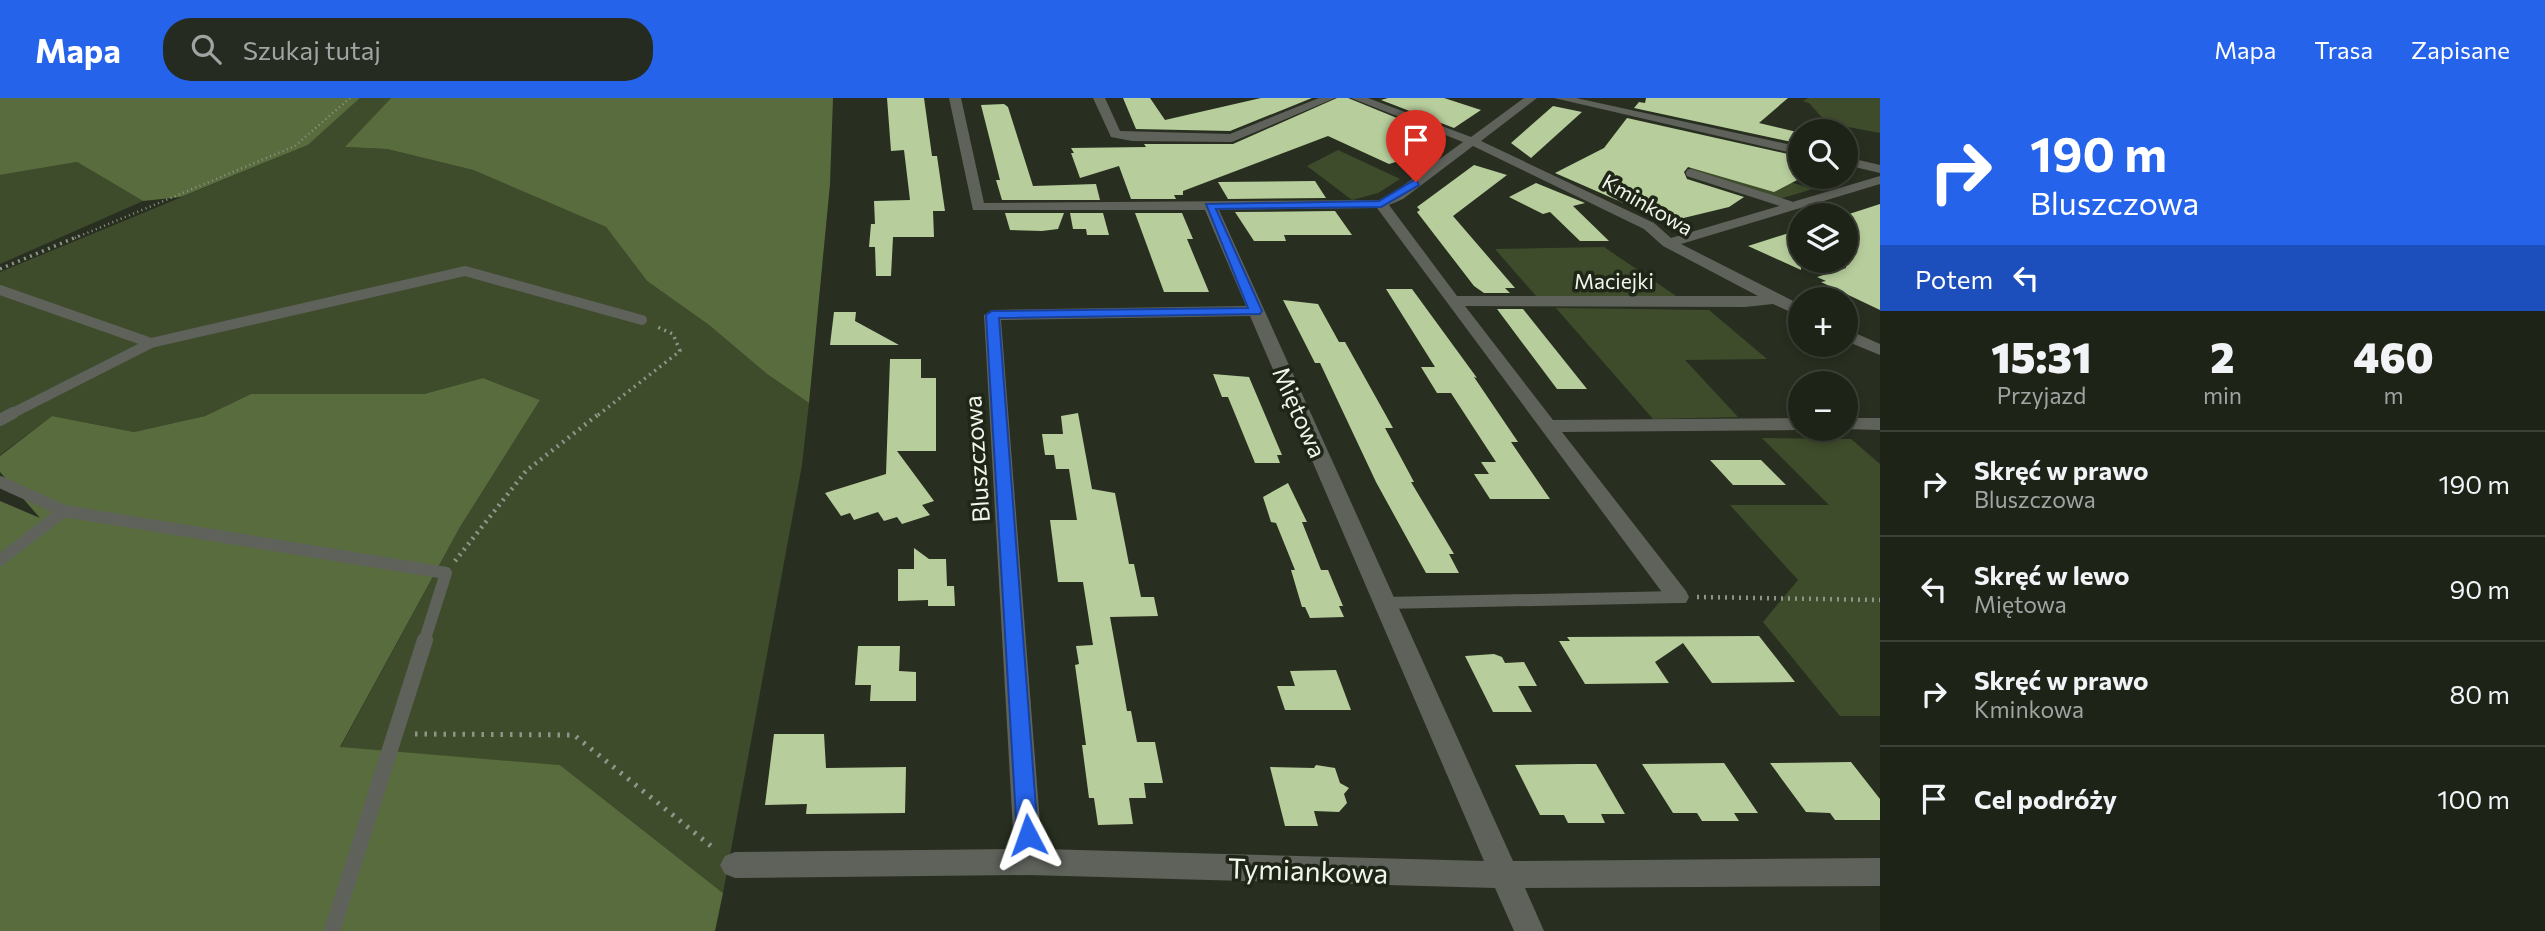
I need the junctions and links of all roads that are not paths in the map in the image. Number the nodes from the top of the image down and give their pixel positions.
1 (955, 98) edge
2 (1099, 98) edge
3 (1329, 98) edge
4 (1357, 98) edge
5 (1531, 98) edge
6 (1560, 98) edge
7 (1470, 142) junction
8 (1788, 148) edge
9 (1858, 164) edge
10 (1880, 169) edge
11 (1690, 173) dead end
12 (1880, 180) edge
13 (1797, 203) edge
14 (1381, 204) junction
15 (1788, 204) edge
16 (1210, 206) junction
17 (1788, 206) edge
18 (1668, 243) junction
19 (0, 290) edge
20 (1776, 299) junction
21 (1452, 301) junction
22 (1788, 305) edge
23 (1256, 311) junction
24 (642, 320) road end
25 (1858, 340) edge
26 (151, 343) junction
27 (1880, 350) edge
28 (0, 420) edge
29 (1788, 424) edge
30 (1858, 424) edge
31 (1880, 424) edge
32 (1549, 426) junction
33 (0, 482) edge
34 (64, 511) junction
35 (0, 560) edge
36 (1678, 597) joint
37 (1384, 603) junction
38 (1030, 862) junction
39 (735, 865) road end
40 (1880, 872) edge
41 (1505, 875) junction
42 (332, 931) edge
43 (1529, 931) edge

1 - 16 street
2 - 3 street
4 - 7 street, Kminkowa
5 - 7 street
6 - 8 street
7 - 14 street
7 - 18 street, Kminkowa
9 - 10 street
11 - 15 lane
12 - 13 street
14 - 16 street
14 - 21 street
16 - 23 street, Miętowa
17 - 18 street
18 - 20 street, Kminkowa
19 - 26 lane
20 - 21 street, Maciejki
20 - 22 street, Kminkowa
21 - 32 street
23 - 37 street, Miętowa
23 - 38 street, Bluszczowa
24 - 26 lane
25 - 27 street
26 - 28 lane
29 - 32 street
30 - 31 street
32 - 36 street
33 - 34 lane
34 - 35 lane
34 - 42 lane
36 - 37 lane
37 - 41 street, Miętowa
38 - 39 street, Tymiankowa
38 - 41 street, Tymiankowa
40 - 41 street, Tymiankowa
41 - 43 street, Miętowa

